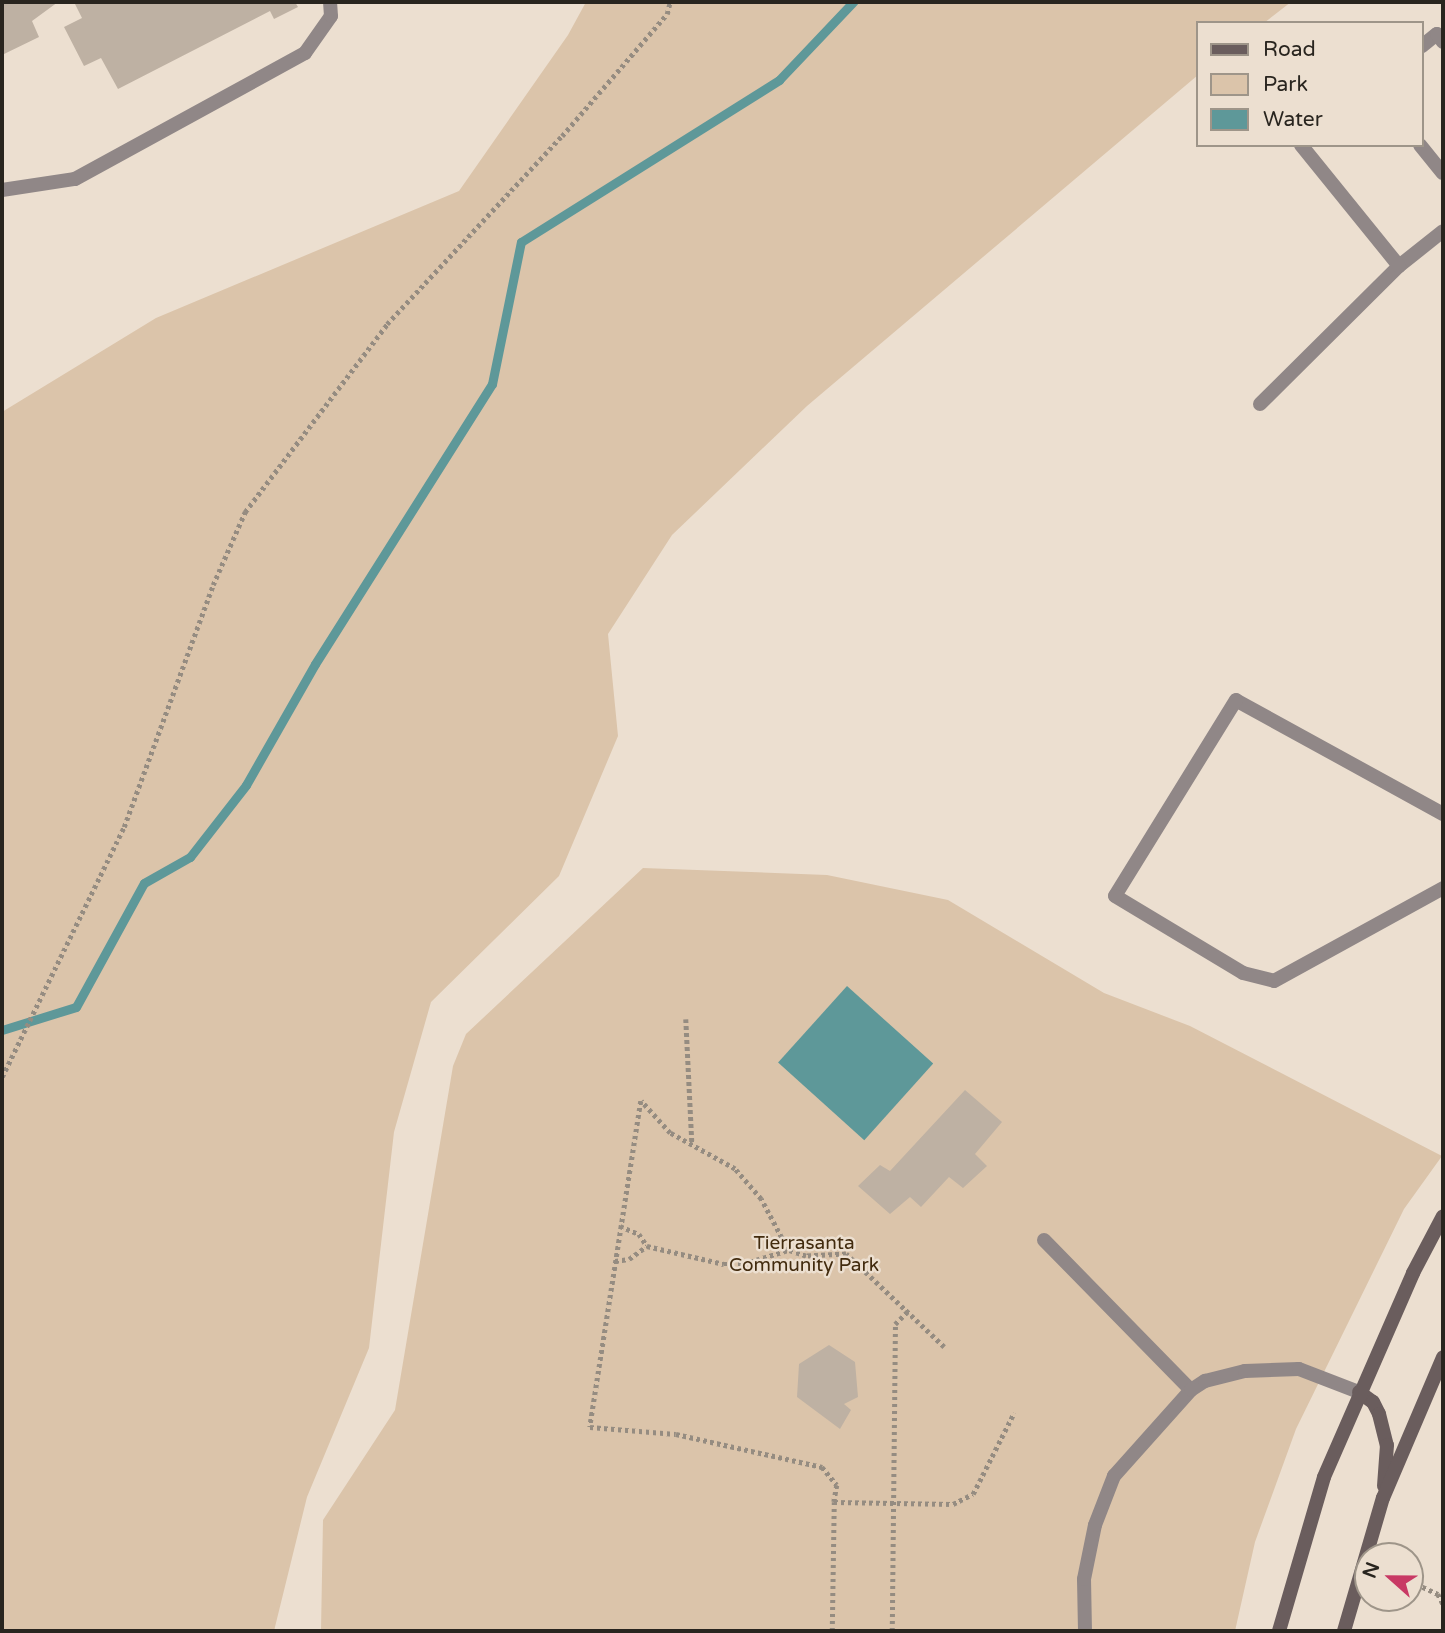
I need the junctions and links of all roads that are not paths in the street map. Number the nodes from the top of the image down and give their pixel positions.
1 (330, 2) edge
2 (1443, 42) edge
3 (1424, 44) edge
4 (1303, 147) edge
5 (1422, 147) edge
6 (1443, 173) edge
7 (2, 190) edge
8 (1443, 231) edge
9 (1399, 266) junction
10 (1259, 404) dead end
11 (1443, 814) edge
12 (1443, 888) edge
13 (1443, 1216) edge
14 (1044, 1240) dead end
15 (1443, 1356) edge
16 (1191, 1390) junction
17 (1359, 1392) junction
18 (1383, 1498) junction
19 (1085, 1631) edge
20 (1279, 1631) edge
21 (1344, 1631) edge

1 - 7 lane
2 - 3 lane
4 - 9 lane
5 - 6 lane
8 - 9 lane
9 - 10 lane
11 - 12 lane
13 - 17 main road
14 - 16 lane
15 - 18 main road
16 - 17 lane
16 - 19 lane
17 - 18 main road
17 - 20 main road
18 - 21 main road

